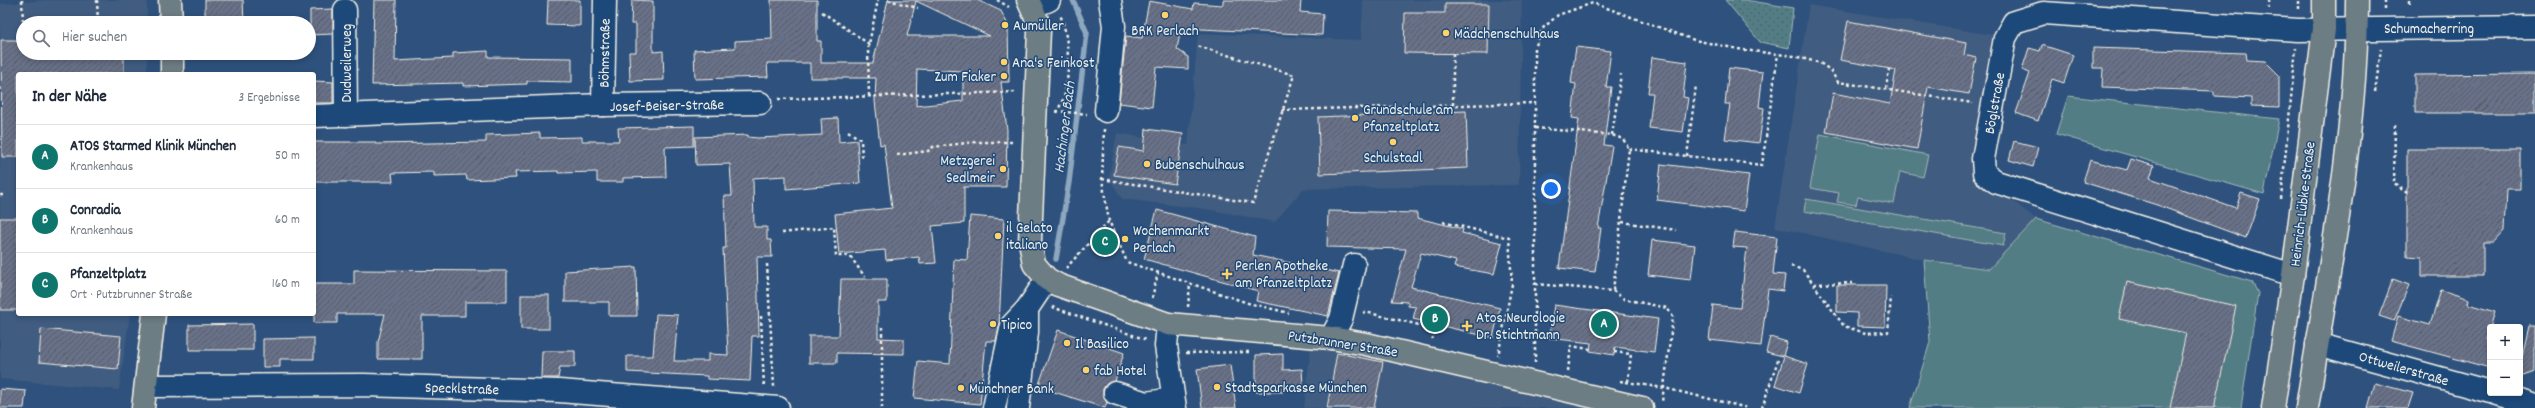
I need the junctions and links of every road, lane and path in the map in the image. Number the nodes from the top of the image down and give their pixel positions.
1 (22, 0) edge
2 (97, 0) edge
3 (170, 0) edge
4 (605, 0) edge
5 (878, 0) edge
6 (888, 0) edge
7 (1110, 0) edge
8 (2324, 0) edge
9 (2357, 0) edge
10 (1593, 2) edge
11 (1042, 5) edge
12 (918, 8) dead end
13 (345, 10) dead end
14 (822, 12) dead end
15 (23, 16) edge
16 (98, 16) edge
17 (171, 16) edge
18 (2535, 27) edge
19 (2357, 28) junction
20 (2324, 29) junction
21 (869, 44) junction
22 (1197, 46) dead end
23 (1453, 54) dead end
24 (1778, 54) junction
25 (2296, 55) dead end
26 (172, 60) edge
27 (1889, 69) dead end
28 (172, 72) edge
29 (1621, 74) dead end
30 (1696, 85) dead end
31 (1886, 89) junction
32 (1019, 92) dead end
33 (869, 96) junction
34 (760, 103) joint
35 (1534, 103) junction
36 (1977, 104) dead end
37 (1453, 105) junction
38 (603, 106) junction
39 (1282, 110) junction
40 (1068, 112) dead end
41 (1097, 113) junction
42 (346, 115) junction
43 (316, 116) edge
44 (1056, 119) dead end
45 (2395, 126) dead end
46 (1535, 128) junction
47 (848, 131) dead end
48 (1612, 135) junction
49 (1017, 142) dead end
50 (1629, 149) junction
51 (897, 155) dead end
52 (1687, 156) junction
53 (862, 158) dead end
54 (1102, 179) junction
55 (2407, 193) dead end
56 (0, 195) edge
57 (6, 195) dead end
58 (2280, 201) dead end
59 (1109, 221) junction
60 (1443, 222) dead end
61 (1622, 222) junction
62 (1676, 230) dead end
63 (782, 233) dead end
64 (767, 264) dead end
65 (1354, 265) dead end
66 (1791, 266) dead end
67 (1057, 270) junction
68 (1158, 273) junction
69 (2293, 275) junction
70 (865, 277) dead end
71 (1853, 283) dead end
72 (1190, 284) junction
73 (1535, 284) junction
74 (1813, 284) junction
75 (1613, 291) junction
76 (1891, 297) dead end
77 (1150, 305) dead end
78 (1027, 309) junction
79 (1187, 310) dead end
80 (1293, 314) dead end
81 (154, 316) edge
82 (761, 316) dead end
83 (882, 324) dead end
84 (1168, 324) junction
85 (1339, 329) junction
86 (1434, 341) dead end
87 (2317, 344) junction
88 (1590, 349) dead end
89 (1614, 352) dead end
90 (1491, 354) dead end
91 (1498, 356) junction
92 (1506, 358) dead end
93 (1778, 360) dead end
94 (1528, 364) dead end
95 (1535, 366) junction
96 (1541, 367) dead end
97 (1561, 370) dead end
98 (1568, 372) junction
99 (1575, 373) dead end
100 (1617, 380) dead end
101 (1628, 382) junction
102 (146, 386) junction
103 (1664, 388) junction
104 (2487, 391) edge
105 (1115, 393) dead end
106 (2503, 396) edge
107 (558, 399) edge
108 (1174, 404) edge
109 (2535, 406) edge
110 (143, 408) edge
111 (773, 408) edge
112 (882, 408) edge
113 (994, 408) edge
114 (1018, 408) edge
115 (1642, 408) edge
116 (1661, 408) edge
117 (1748, 408) edge
118 (1762, 408) edge
119 (2273, 408) edge
120 (2307, 408) edge

1 - 15 path
2 - 16 path
3 - 17 main road
4 - 38 street, Böhmstraße
5 - 21 path
6 - 12 path
7 - 41 street
8 - 20 main road, Heinrich-Lübke-Straße
9 - 19 main road
10 - 24 path
10 - 35 path
11 - 44 path
11 - 67 main road
13 - 42 street, Dudweilerweg
14 - 21 path
18 - 19 street, Schumacherring
19 - 20 street, Schumacherring
19 - 87 main road
20 - 69 main road, Heinrich-Lübke-Straße
20 - 69 street, Böglstraße
21 - 33 path
22 - 39 path
23 - 37 path
24 - 31 path
24 - 52 path
25 - 58 path
26 - 28 main road
27 - 31 path
29 - 48 path
30 - 52 path
31 - 36 path
32 - 33 path
33 - 34 path
34 - 38 street, Josef-Beiser-Straße
35 - 37 path
35 - 46 path
37 - 39 path
38 - 42 street, Josef-Beiser-Straße
39 - 54 path
40 - 41 path
41 - 54 path
42 - 43 street, Josef-Beiser-Straße
45 - 55 path
46 - 48 path
46 - 73 path
47 - 53 path
48 - 50 path
49 - 51 path
50 - 52 path
50 - 61 path
54 - 59 path
56 - 57 path
59 - 67 path
59 - 68 path
60 - 91 path
61 - 62 path
61 - 75 path
63 - 70 path
64 - 111 path
65 - 85 street
66 - 74 path
67 - 78 street
67 - 84 main road, Putzbrunner Straße
68 - 72 path
68 - 77 path
69 - 119 main road, Heinrich-Lübke-Straße
71 - 74 path
72 - 79 path
72 - 80 path
73 - 75 path
73 - 95 path
74 - 76 path
75 - 103 path
78 - 113 street
78 - 114 street
81 - 102 main road
82 - 111 path
83 - 112 path
84 - 85 main road, Putzbrunner Straße
84 - 108 street
85 - 86 path
85 - 115 main road, Putzbrunner Straße
87 - 104 street, Ottweilerstraße
87 - 120 main road
88 - 98 path
89 - 101 path
90 - 91 path
91 - 92 path
93 - 118 path
94 - 95 path
95 - 96 path
97 - 98 path
98 - 99 path
100 - 101 path
101 - 103 path
102 - 107 street, Specklstraße
102 - 110 main road
103 - 116 path
103 - 117 path
105 - 108 street
106 - 109 street
107 - 111 street, Specklstraße

